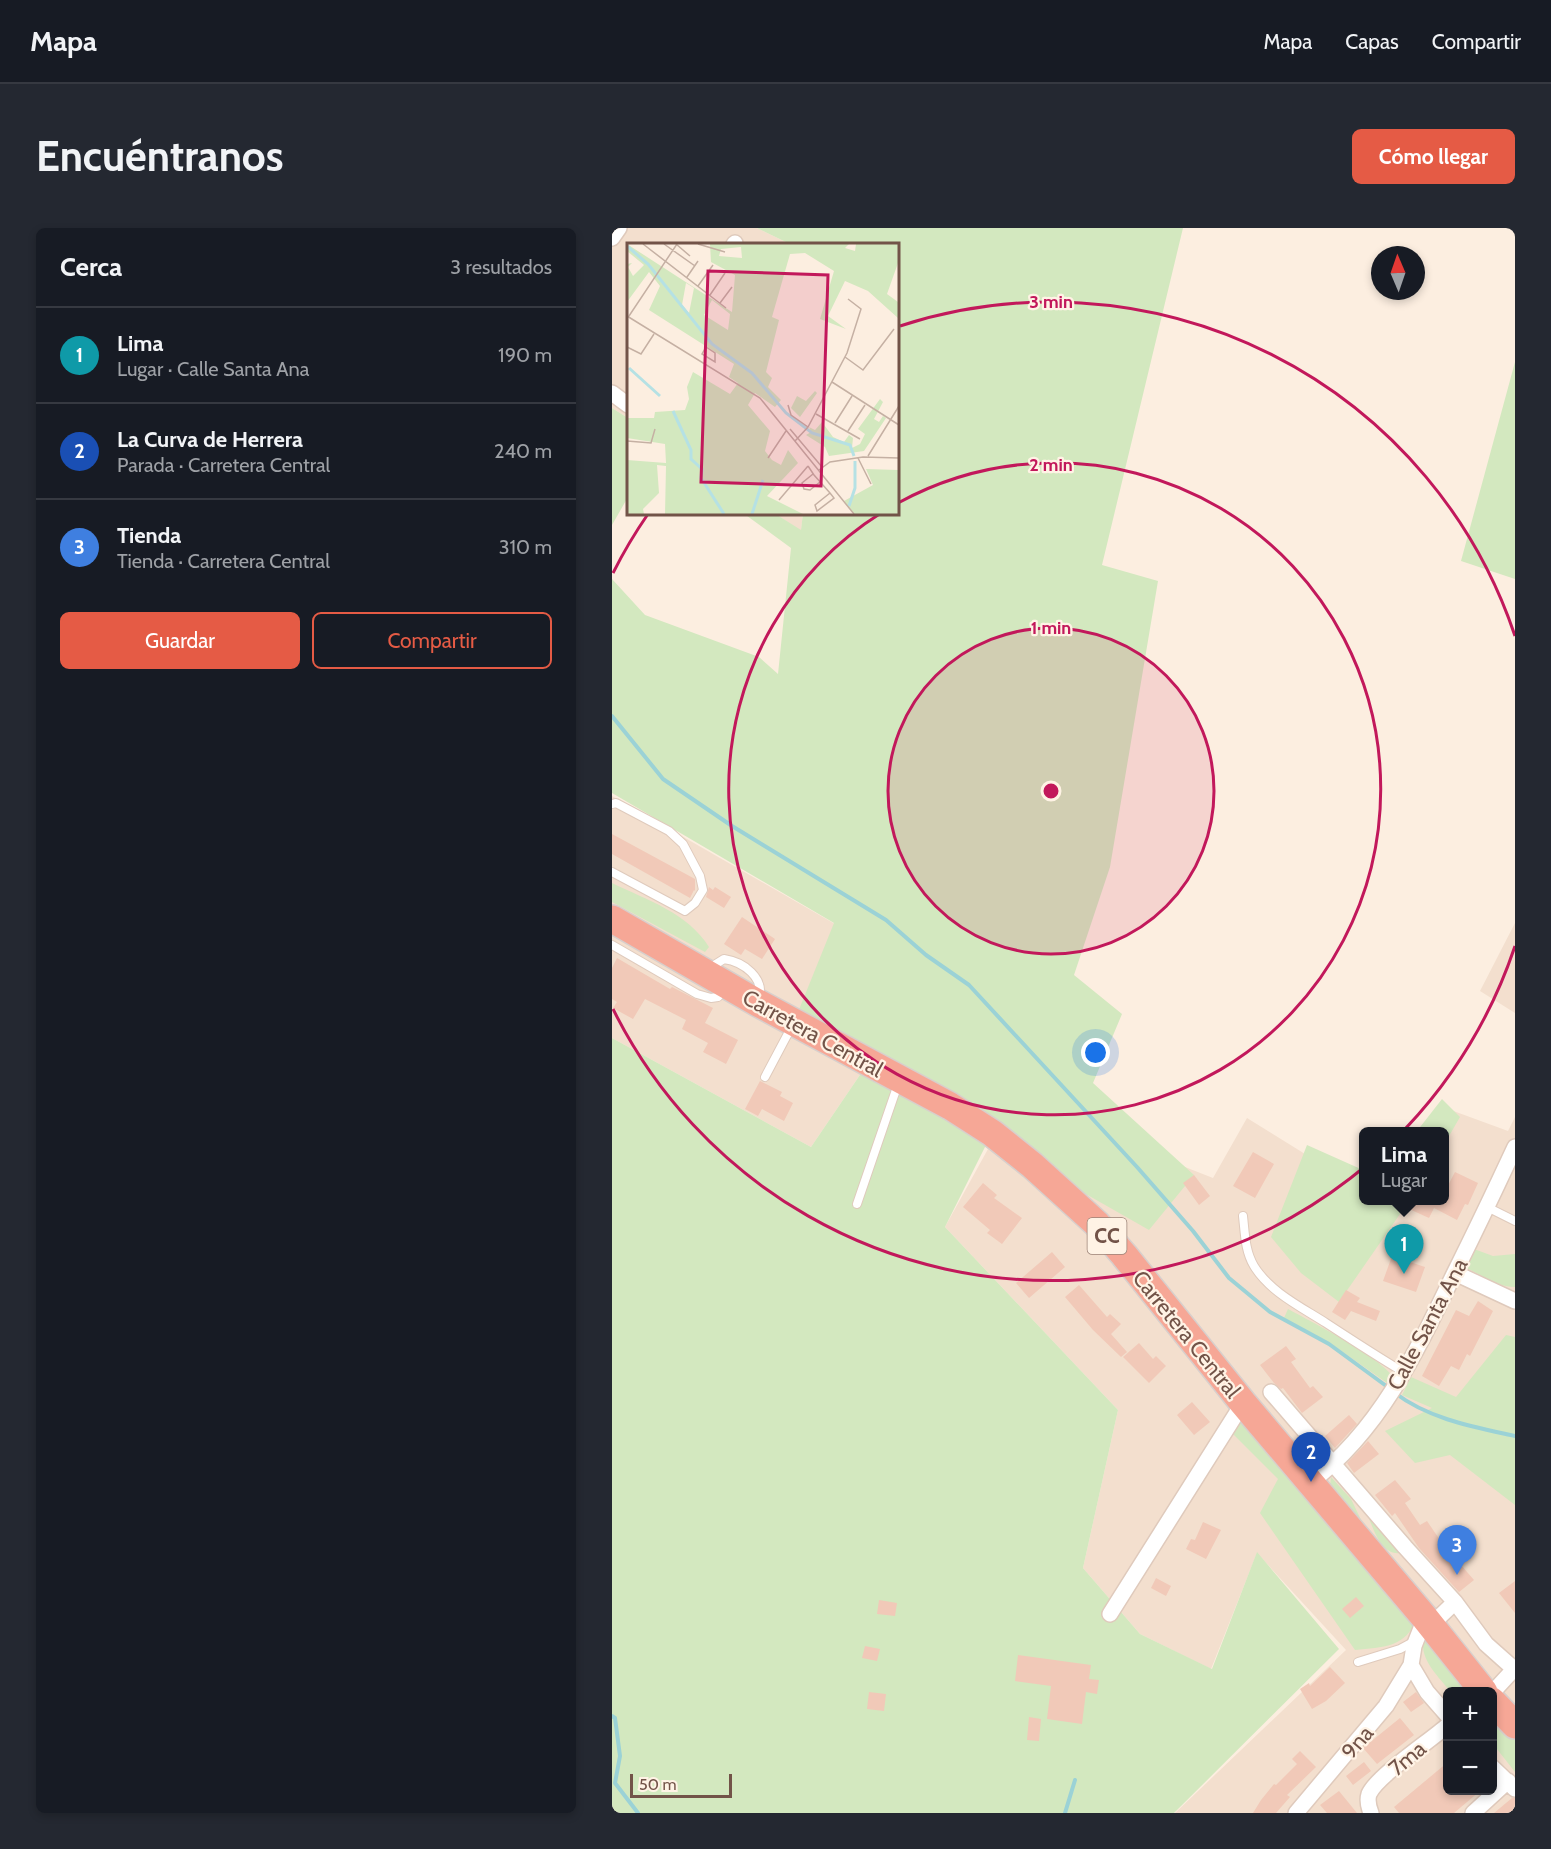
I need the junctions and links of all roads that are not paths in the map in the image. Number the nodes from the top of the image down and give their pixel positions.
1 (619, 228) edge
2 (612, 238) edge
3 (612, 393) edge
4 (627, 404) edge
5 (612, 804) edge
6 (612, 872) edge
7 (612, 919) edge
8 (612, 945) edge
9 (718, 980) junction
10 (794, 1022) junction
11 (765, 1077) dead end
12 (899, 1080) junction
13 (1515, 1147) edge
14 (857, 1204) dead end
15 (1487, 1207) junction
16 (1243, 1216) dead end
17 (1515, 1221) edge
18 (1455, 1273) junction
19 (1515, 1301) edge
20 (1402, 1376) junction
21 (1271, 1392) dead end
22 (1243, 1403) junction
23 (1333, 1465) junction
24 (1311, 1482) junction
25 (1455, 1602) junction
26 (1110, 1614) dead end
27 (1424, 1628) junction
28 (1358, 1662) dead end
29 (1411, 1665) junction
30 (1515, 1669) edge
31 (1479, 1687) edge
32 (1497, 1688) edge
33 (1497, 1706) edge
34 (1443, 1710) edge
35 (1515, 1725) edge
36 (1443, 1729) edge
37 (1497, 1772) edge
38 (1511, 1785) edge
39 (1296, 1813) edge
40 (1371, 1813) edge
41 (1473, 1813) edge

1 - 2 street
3 - 4 street
5 - 6 lane
7 - 9 highway, Carretera Central / CC
8 - 9 lane
9 - 10 highway, Carretera Central / CC
10 - 11 lane
10 - 12 highway, Carretera Central / CC
12 - 14 lane
12 - 22 highway, Carretera Central / CC
13 - 15 street, Calle Santa Ana
15 - 17 lane
15 - 18 street, Calle Santa Ana
16 - 20 lane
18 - 19 street
18 - 20 street, Calle Santa Ana
20 - 23 street, Calle Santa Ana
21 - 23 street
22 - 24 highway, Carretera Central / CC
22 - 26 street
23 - 24 street, Calle Santa Ana
23 - 25 street
24 - 27 highway, Carretera Central / CC
25 - 27 street
25 - 30 street
27 - 28 lane
27 - 29 street
27 - 31 highway, Carretera Central / CC
29 - 34 street
29 - 39 street, 9na
30 - 32 street
33 - 35 highway
36 - 40 street, 7ma
37 - 38 street
38 - 41 street

